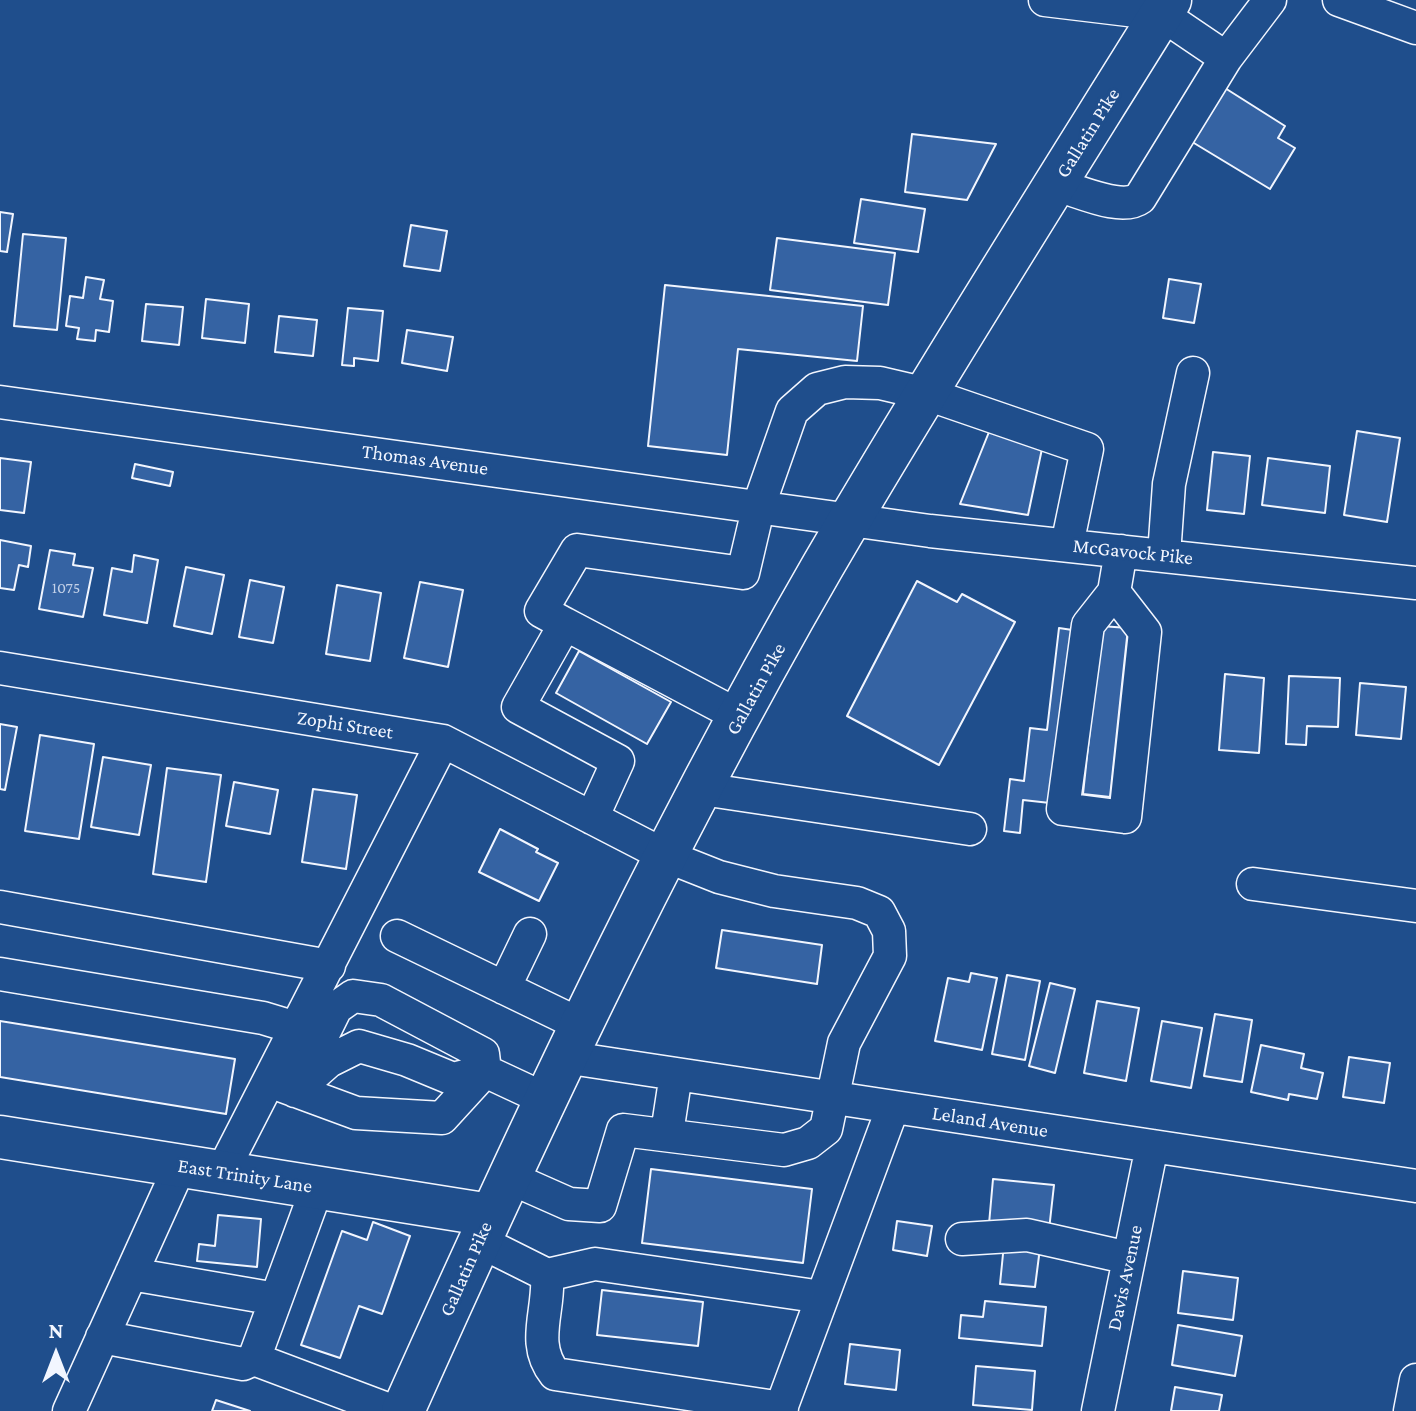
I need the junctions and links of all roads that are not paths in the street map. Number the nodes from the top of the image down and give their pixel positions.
1 (1270, 0) edge
2 (1339, 0) edge
3 (1058, 1) edge
4 (1165, 7) edge
5 (1416, 28) edge
6 (1226, 58) junction
7 (1056, 185) junction
8 (1193, 373) dead end
9 (927, 394) junction
10 (0, 402) edge
11 (759, 505) junction
12 (851, 518) junction
13 (1067, 545) junction
14 (1121, 551) junction
15 (1164, 555) junction
16 (1416, 583) edge
17 (1114, 592) junction
18 (565, 624) junction
19 (0, 668) edge
20 (741, 717) junction
21 (443, 741) junction
22 (702, 789) junction
23 (592, 818) junction
24 (970, 829) dead end
25 (666, 856) junction
26 (1253, 884) dead end
27 (1416, 906) edge
28 (0, 907) edge
29 (530, 934) dead end
30 (397, 936) dead end
31 (329, 966) junction
32 (0, 974) edge
33 (504, 988) junction
34 (296, 1028) junction
35 (572, 1041) junction
36 (485, 1071) junction
37 (676, 1074) junction
38 (282, 1086) junction
39 (831, 1097) junction
40 (545, 1099) junction
41 (893, 1107) junction
42 (667, 1133) junction
43 (0, 1137) edge
44 (1152, 1146) junction
45 (180, 1166) junction
46 (222, 1172) junction
47 (508, 1177) junction
48 (1416, 1186) edge
49 (317, 1188) junction
50 (484, 1228) junction
51 (962, 1239) dead end
52 (1129, 1258) junction
53 (131, 1274) junction
54 (547, 1275) junction
55 (822, 1297) junction
56 (276, 1299) junction
57 (102, 1337) junction
58 (254, 1359) junction
59 (1416, 1380) edge
60 (781, 1409) edge
61 (69, 1411) edge
62 (392, 1411) edge
63 (403, 1411) edge
64 (1098, 1411) edge
65 (1410, 1411) edge

1 - 6 street
2 - 5 street
3 - 4 street
4 - 6 street
4 - 7 main road, Gallatin Pike
6 - 7 street
7 - 9 main road, Gallatin Pike
8 - 15 street
9 - 11 street
9 - 12 main road, Gallatin Pike
9 - 13 street
10 - 11 street, Thomas Avenue
11 - 12 street, Thomas Avenue
11 - 18 street
12 - 13 street, McGavock Pike
12 - 20 main road, Gallatin Pike
13 - 14 street, McGavock Pike
14 - 15 street, McGavock Pike
14 - 17 street
15 - 16 street, McGavock Pike
17 - 17 street
18 - 20 street
18 - 23 street
19 - 21 street, Zophi Street
20 - 22 main road, Gallatin Pike
21 - 23 street, Zophi Street
21 - 31 street
22 - 24 street
22 - 25 main road, Gallatin Pike
23 - 25 street, Zophi Street
25 - 35 main road, Gallatin Pike
25 - 39 street, Zophi Street
26 - 27 street
28 - 31 street
29 - 33 street
30 - 33 street, Leland Avenue
31 - 34 street
32 - 34 street
33 - 35 street, Leland Avenue
34 - 38 street
35 - 37 street, Leland Avenue
35 - 40 main road, Gallatin Pike
36 - 38 street
36 - 38 street
36 - 38 street
36 - 40 street
37 - 39 street, Leland Avenue
37 - 42 street
38 - 46 street
39 - 41 street, Leland Avenue
39 - 42 street
40 - 47 main road, Gallatin Pike
41 - 44 street, Leland Avenue
41 - 55 street
42 - 47 street
43 - 45 main road, East Trinity Lane
44 - 48 street, Leland Avenue
44 - 52 street, Davis Avenue
45 - 46 main road, East Trinity Lane
45 - 53 street
46 - 49 main road, East Trinity Lane
47 - 50 main road, Gallatin Pike
49 - 50 main road, East Trinity Lane
49 - 56 street
50 - 54 street
50 - 63 main road, Gallatin Pike
51 - 52 street
52 - 64 street, Davis Avenue
53 - 56 street
53 - 57 street
54 - 55 street
54 - 60 street
55 - 60 street
56 - 58 street
57 - 58 street
57 - 61 street
58 - 62 street
59 - 65 street

